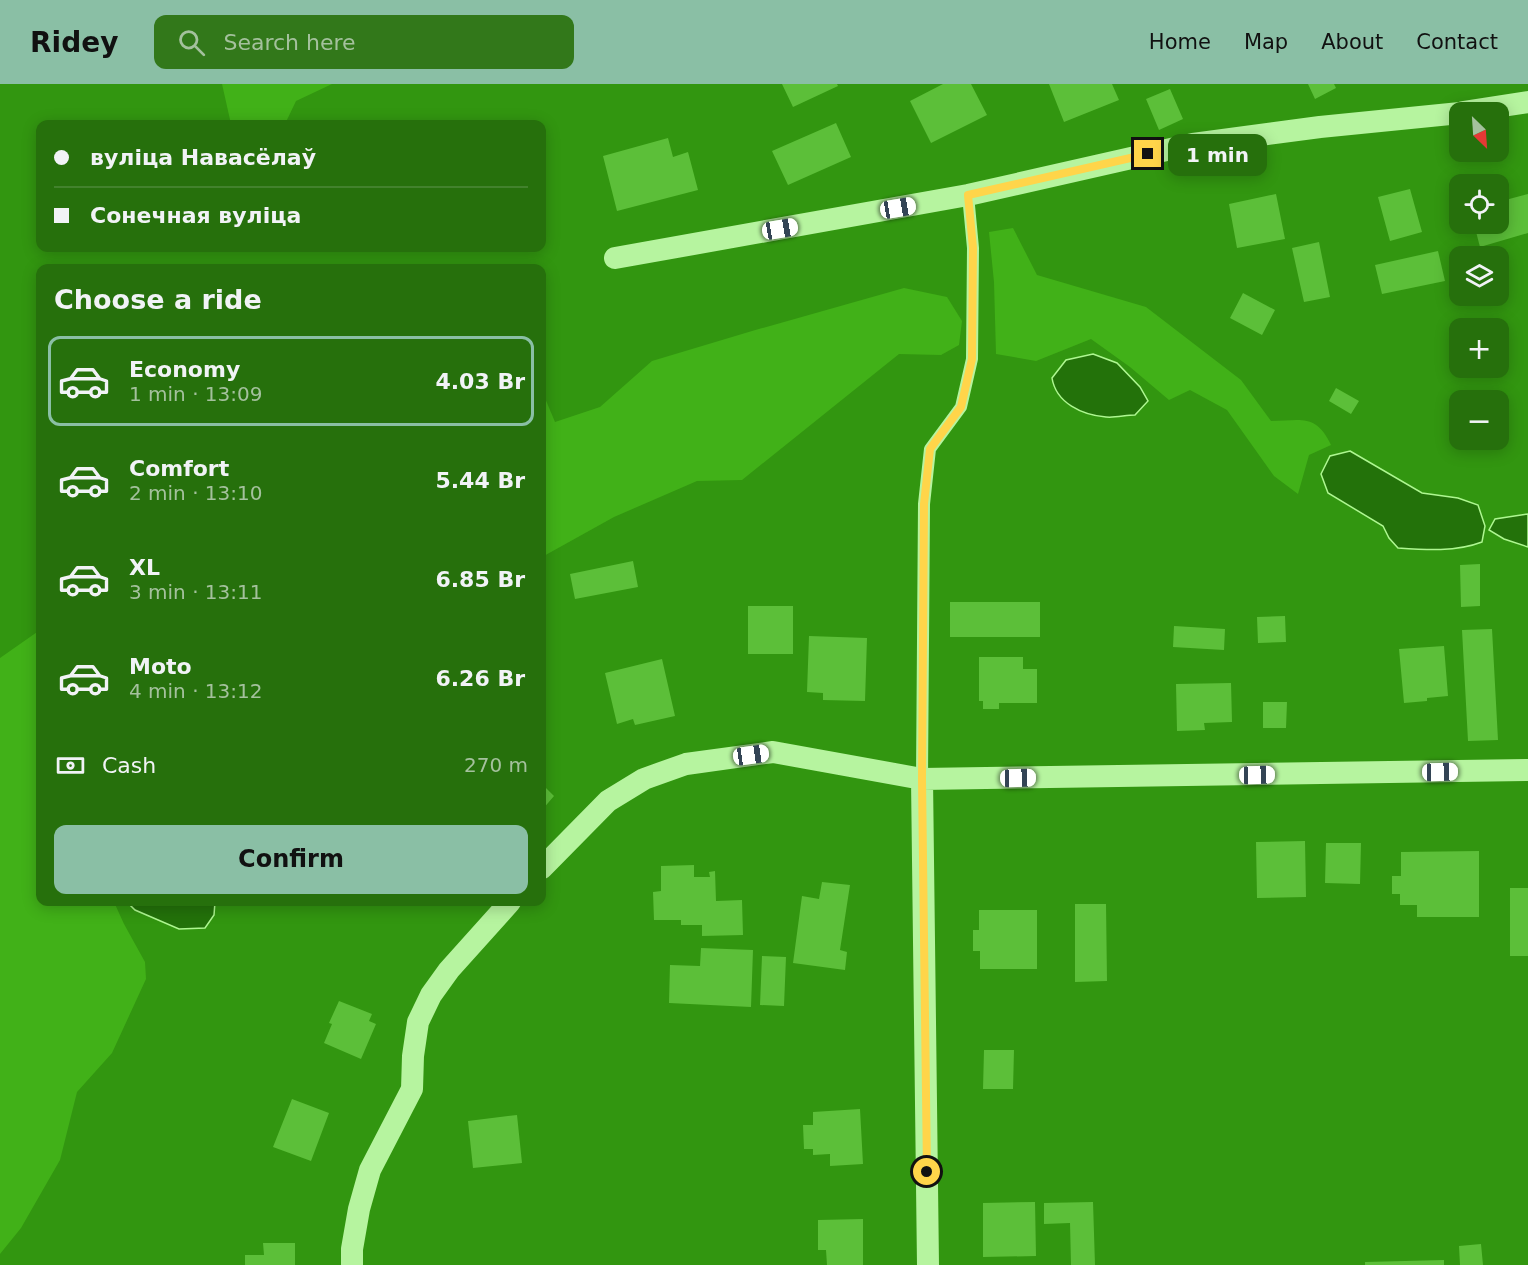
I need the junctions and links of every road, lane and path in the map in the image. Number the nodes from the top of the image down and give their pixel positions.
1 (1528, 102) edge
2 (1509, 105) edge
3 (1449, 114) edge
4 (968, 195) junction
5 (615, 258) dead end
6 (1528, 770) edge
7 (922, 779) junction
8 (546, 864) edge
9 (506, 906) edge
10 (352, 1265) edge
11 (928, 1265) edge

1 - 2 street
3 - 4 street
4 - 5 street
4 - 7 lane
6 - 7 street
7 - 8 street
7 - 11 street
9 - 10 street

